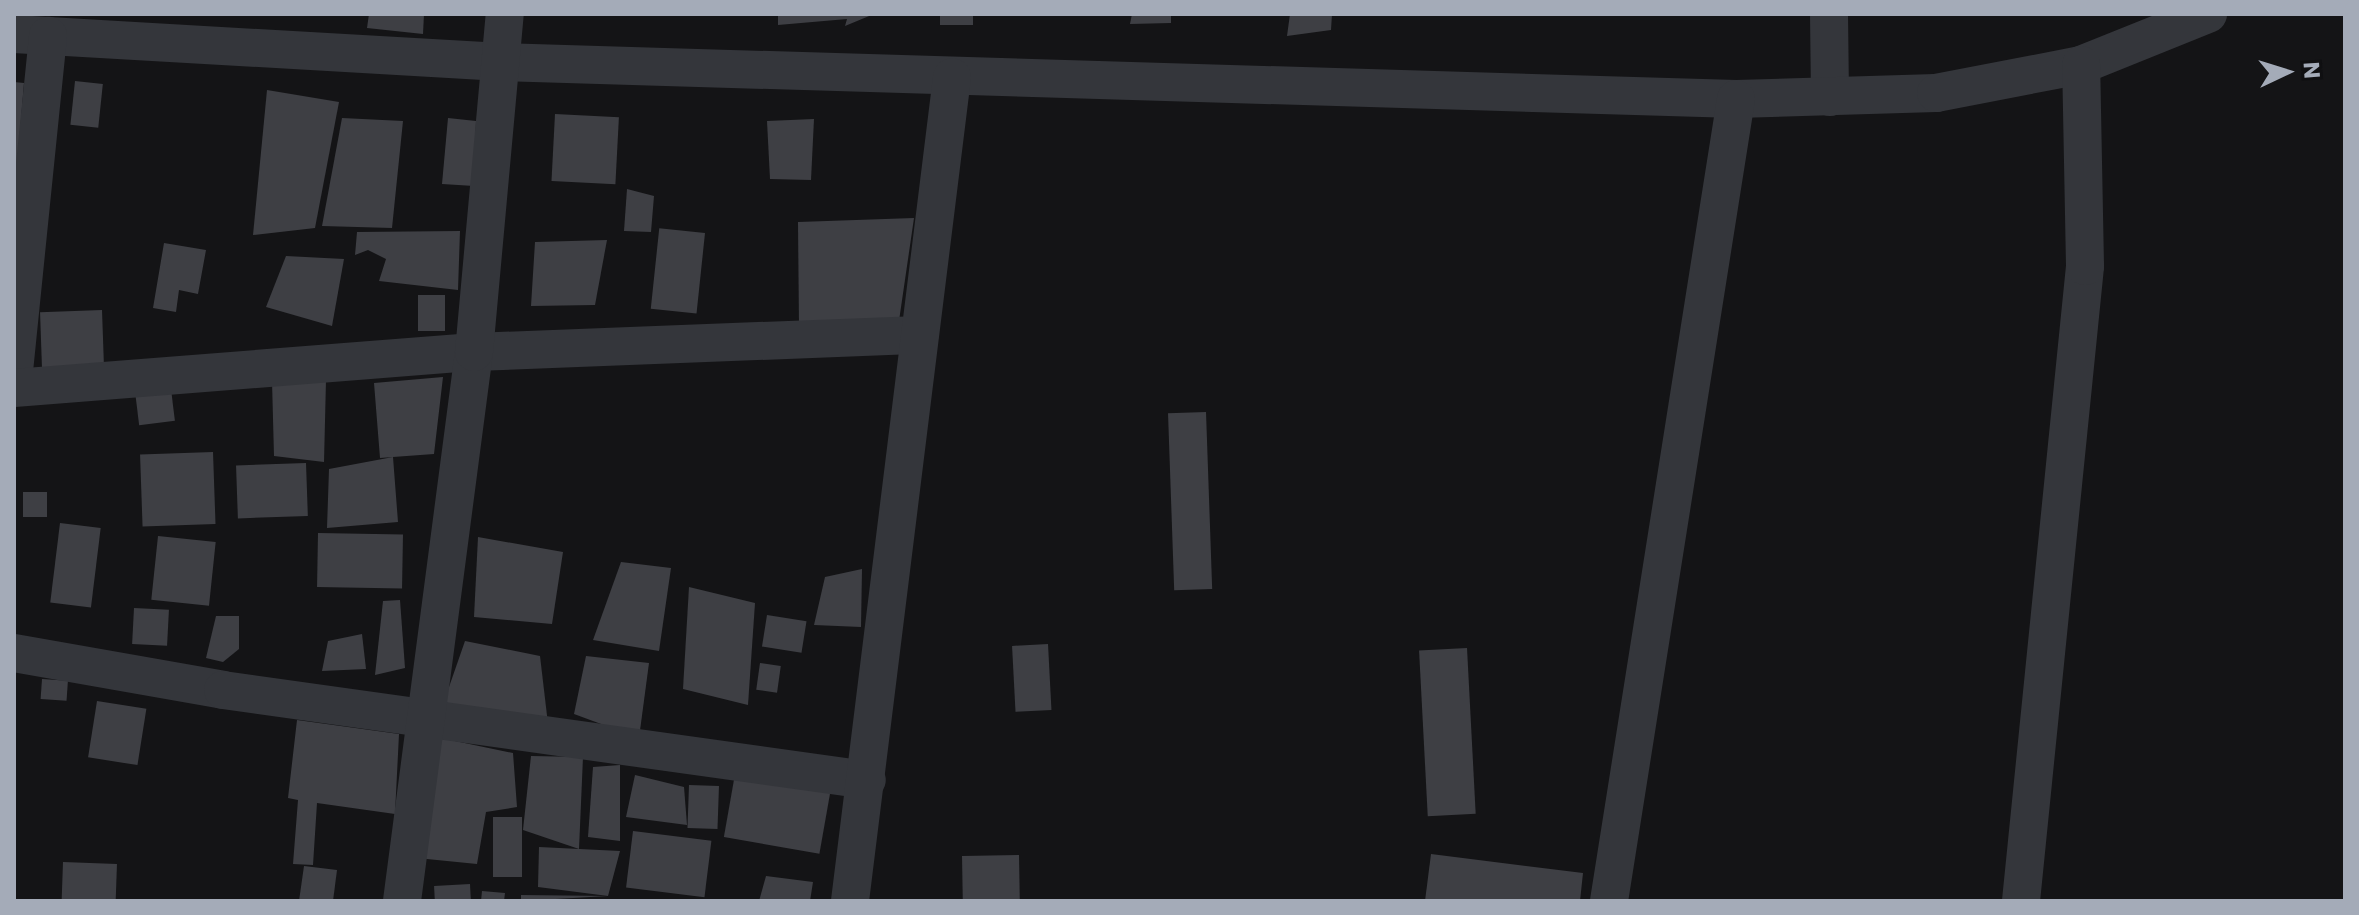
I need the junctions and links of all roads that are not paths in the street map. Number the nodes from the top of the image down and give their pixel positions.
1 (505, 14) edge
2 (1829, 14) edge
3 (2208, 14) edge
4 (219, 29) edge
5 (31, 35) edge
6 (501, 62) junction
7 (2081, 65) junction
8 (952, 77) junction
9 (1830, 97) junction
10 (1736, 99) junction
11 (920, 335) junction
12 (474, 352) junction
13 (14, 371) edge
14 (14, 388) edge
15 (14, 653) edge
16 (422, 718) junction
17 (867, 780) junction
18 (402, 901) edge
19 (850, 901) edge
20 (1609, 901) edge
21 (2021, 901) edge

1 - 6 street
2 - 9 street
3 - 7 street
4 - 5 street
4 - 6 street
5 - 13 street
6 - 8 street
6 - 12 street
7 - 9 street
7 - 21 street
8 - 10 street
8 - 11 street
9 - 10 street
10 - 20 street
11 - 12 street
11 - 17 street
12 - 14 street
12 - 16 street
15 - 16 street
16 - 17 street
16 - 18 street
17 - 19 street

